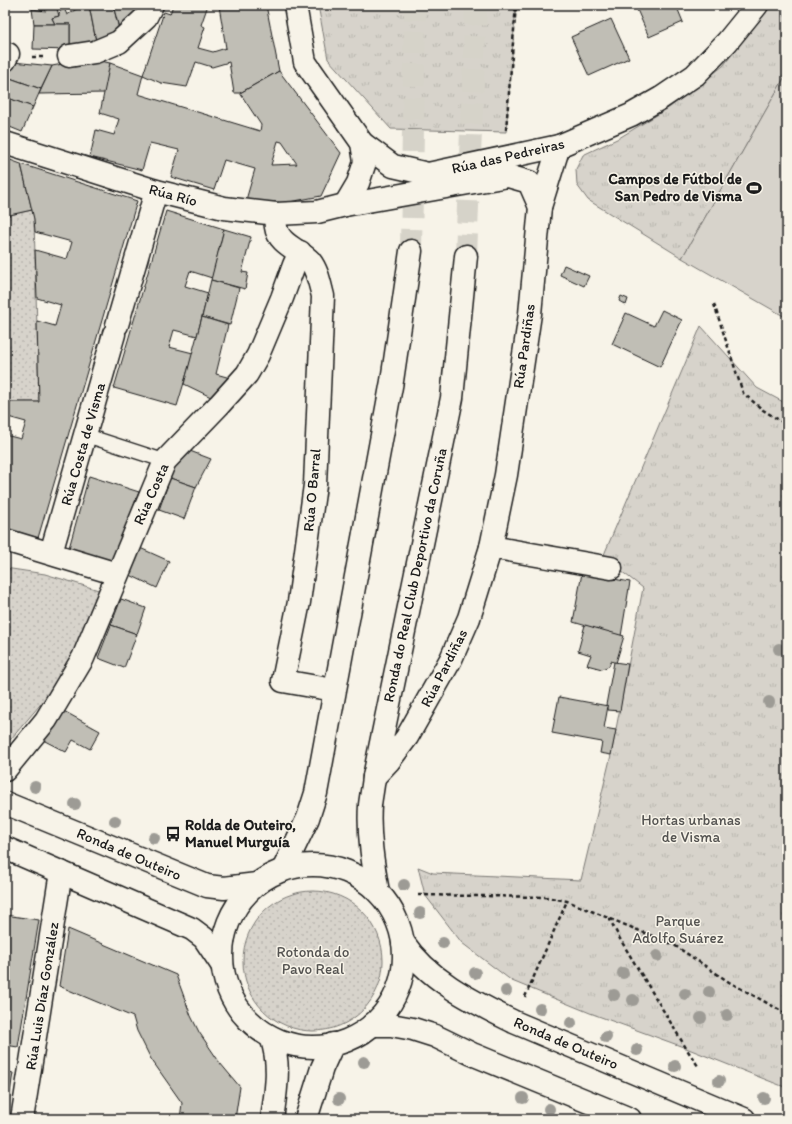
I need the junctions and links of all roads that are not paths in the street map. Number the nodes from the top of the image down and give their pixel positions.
1 (152, 5) edge
2 (294, 5) edge
3 (757, 5) edge
4 (69, 56) road end
5 (5, 143) edge
6 (362, 143) junction
7 (559, 146) junction
8 (156, 191) junction
9 (345, 205) junction
10 (540, 207) junction
11 (276, 214) junction
12 (411, 251) tunnel mouth
13 (300, 252) junction
14 (466, 256) tunnel mouth
15 (86, 434) junction
16 (165, 460) junction
17 (5, 540) edge
18 (491, 547) junction
19 (51, 554) junction
20 (611, 568) dead end
21 (117, 574) junction
22 (334, 690) junction
23 (5, 770) edge
24 (374, 777) junction
25 (5, 803) edge
26 (5, 848) edge
27 (284, 870) junction
28 (61, 872) junction
29 (257, 884) junction
30 (378, 892) junction
31 (403, 942) junction
32 (222, 965) junction
33 (372, 1025) junction
34 (271, 1036) junction
35 (333, 1044) junction
36 (22, 1119) edge
37 (272, 1119) edge
38 (306, 1119) edge
39 (630, 1119) edge
40 (744, 1119) edge

1 - 4 main road
2 - 6 main road
3 - 7 main road, Rúa das Pedreiras
5 - 8 main road, Rúa Río
6 - 7 main road, Rúa das Pedreiras
6 - 9 main road
7 - 10 main road, Rúa Pardiñas
8 - 11 main road, Rúa Río
8 - 15 main road, Rúa Costa de Visma
9 - 10 main road, Rúa das Pedreiras
9 - 11 main road, Rúa Río
10 - 18 main road, Rúa Pardiñas
11 - 13 main road
12 - 22 main road
13 - 16 main road, Rúa Costa
13 - 22 main road, Rúa O Barral
14 - 24 main road, Ronda do Real Club Deportivo da Coruña
15 - 16 lane
15 - 19 main road, Rúa Costa de Visma
16 - 21 main road, Rúa Costa
17 - 19 main road
18 - 20 main road
18 - 24 main road, Rúa Pardiñas
19 - 21 main road
21 - 23 main road, Rúa Costa
22 - 27 main road
24 - 30 main road, Ronda do Real Club Deportivo da Coruña
25 - 29 main road, Ronda de Outeiro
26 - 28 main road, Ronda de Outeiro
27 - 29 main road, Ronda de Outeiro
27 - 30 main road, Ronda de Outeiro
28 - 32 main road, Ronda de Outeiro
28 - 36 main road, Rúa Luis Díaz González
29 - 32 main road, Ronda de Outeiro
30 - 31 main road, Ronda de Outeiro
31 - 33 main road, Ronda de Outeiro
31 - 40 main road, Ronda de Outeiro
32 - 34 main road, Ronda de Outeiro
33 - 35 main road, Ronda de Outeiro
33 - 39 main road
34 - 35 main road, Ronda de Outeiro
34 - 37 main road
35 - 38 main road

